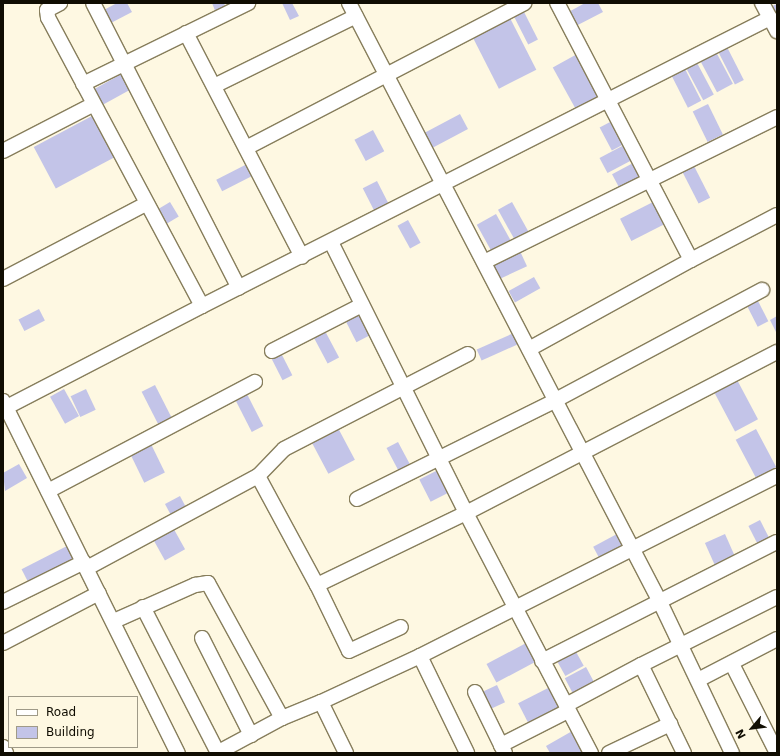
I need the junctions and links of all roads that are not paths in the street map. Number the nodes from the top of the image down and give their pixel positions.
1 (60, 3) edge
2 (93, 3) edge
3 (248, 3) edge
4 (349, 3) edge
5 (557, 3) edge
6 (762, 3) edge
7 (517, 5) edge
8 (356, 16) junction
9 (770, 18) junction
10 (777, 31) edge
11 (186, 33) junction
12 (124, 64) junction
13 (384, 74) junction
14 (83, 84) junction
15 (214, 86) junction
16 (609, 103) junction
17 (94, 104) junction
18 (777, 117) edge
19 (246, 148) junction
20 (3, 151) edge
21 (650, 181) junction
22 (444, 186) junction
23 (146, 204) junction
24 (777, 215) edge
25 (331, 242) junction
26 (302, 257) junction
27 (691, 260) junction
28 (484, 262) junction
29 (3, 279) edge
30 (239, 288) junction
31 (762, 290) dead end
32 (362, 305) junction
33 (202, 306) junction
34 (529, 349) junction
35 (272, 351) dead end
36 (777, 352) edge
37 (468, 354) dead end
38 (255, 382) dead end
39 (404, 387) junction
40 (554, 401) junction
41 (4, 406) edge
42 (581, 452) junction
43 (439, 460) junction
44 (258, 476) junction
45 (777, 476) edge
46 (48, 491) junction
47 (357, 499) dead end
48 (466, 513) junction
49 (777, 542) edge
50 (633, 551) junction
51 (86, 565) junction
52 (317, 585) junction
53 (99, 593) junction
54 (777, 597) edge
55 (3, 602) edge
56 (660, 602) junction
57 (143, 607) junction
58 (515, 610) junction
59 (114, 621) junction
60 (401, 627) dead end
61 (202, 638) dead end
62 (776, 641) edge
63 (3, 643) edge
64 (682, 647) junction
65 (420, 656) junction
66 (542, 661) junction
67 (732, 664) junction
68 (641, 665) junction
69 (698, 680) junction
70 (475, 692) dead end
71 (321, 702) junction
72 (567, 708) junction
73 (282, 718) junction
74 (670, 724) junction
75 (251, 735) junction
76 (3, 747) edge
77 (503, 749) edge
78 (6, 753) edge
79 (178, 753) edge
80 (217, 753) edge
81 (346, 753) edge
82 (467, 753) edge
83 (591, 753) edge
84 (610, 753) edge
85 (684, 753) edge
86 (732, 753) edge
87 (777, 753) edge

1 - 14 street
2 - 12 street
3 - 11 street
4 - 8 street
5 - 16 street
6 - 9 street
7 - 13 street
8 - 13 street
8 - 15 street
9 - 10 street
9 - 16 street
11 - 12 street
11 - 15 street
12 - 14 street
12 - 30 street
13 - 19 street
13 - 22 street
14 - 17 street
15 - 19 street
16 - 21 street
16 - 22 street
17 - 20 street
17 - 23 street
18 - 21 street
19 - 26 street
21 - 27 street
21 - 28 street
22 - 25 street
22 - 28 street
23 - 29 street
23 - 33 street
24 - 27 street
25 - 26 street
25 - 32 street
26 - 30 street
27 - 34 street
28 - 34 street
30 - 33 street
31 - 40 street
32 - 35 street
32 - 39 street
33 - 41 street
34 - 40 street
36 - 42 street
37 - 39 street
38 - 46 street
39 - 43 street
39 - 44 street
40 - 42 street
40 - 43 street
41 - 46 street
42 - 48 street
42 - 50 street
43 - 47 street
43 - 48 street
44 - 51 street
44 - 52 street
45 - 50 street
46 - 51 street
48 - 52 street
48 - 58 street
49 - 56 street
50 - 56 street
50 - 58 street
51 - 53 street
51 - 55 street
52 - 60 street
53 - 59 street
53 - 63 street
54 - 64 street
56 - 64 street
56 - 66 street
57 - 59 street
57 - 73 street
57 - 80 street
58 - 65 street
58 - 66 street
59 - 79 street
61 - 75 street
62 - 67 street
64 - 68 street
64 - 69 street
65 - 71 street
65 - 82 street
66 - 72 street
67 - 69 street
67 - 87 street
68 - 72 street
68 - 74 street
69 - 86 street
70 - 77 street
71 - 73 street
71 - 81 street
72 - 77 street
72 - 83 street
73 - 75 street
74 - 84 street
74 - 85 street
75 - 80 street
76 - 78 street

